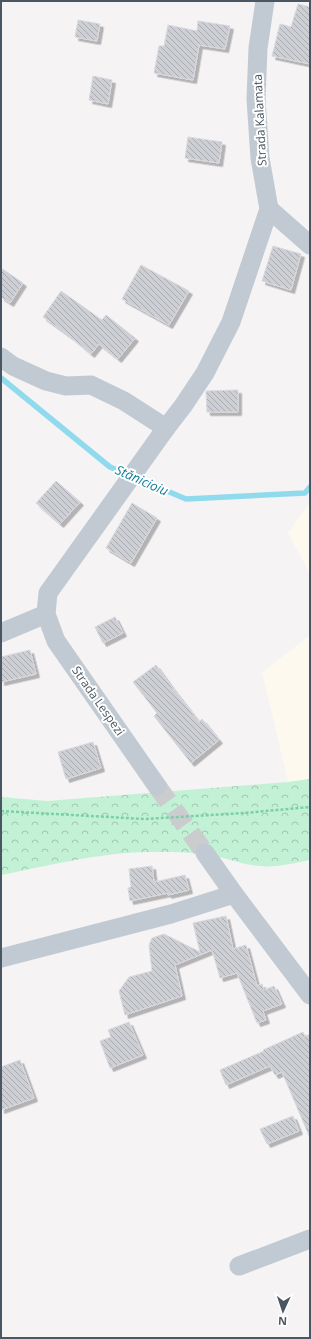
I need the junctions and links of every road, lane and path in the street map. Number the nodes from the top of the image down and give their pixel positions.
1 (265, 1) edge
2 (269, 209) junction
3 (310, 245) edge
4 (1, 357) edge
5 (166, 428) junction
6 (46, 614) junction
7 (1, 633) edge
8 (158, 786) tunnel mouth
9 (310, 807) edge
10 (1, 811) edge
11 (205, 853) tunnel mouth
12 (234, 894) junction
13 (1, 958) edge
14 (310, 994) edge
15 (310, 1239) edge
16 (239, 1266) dead end

1 - 2 street, Strada Kalamata
2 - 3 street
2 - 5 street
4 - 5 street
5 - 6 street
6 - 7 street
6 - 8 street, Strada Lespezi
9 - 10 path
11 - 12 street
12 - 13 street
12 - 14 street
15 - 16 street

